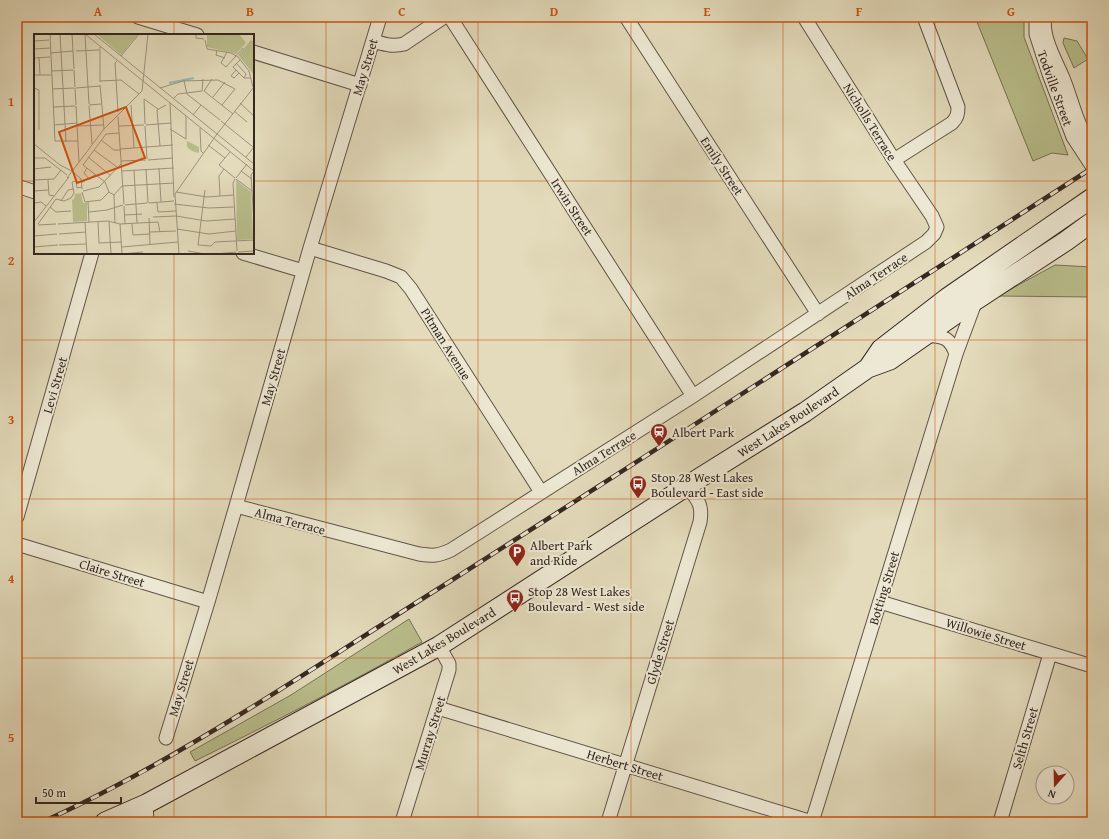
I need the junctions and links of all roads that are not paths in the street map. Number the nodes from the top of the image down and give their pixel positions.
1 (138, 17) edge
2 (380, 17) edge
3 (444, 17) edge
4 (450, 17) edge
5 (626, 17) edge
6 (924, 17) edge
7 (1036, 17) edge
8 (1045, 17) edge
9 (806, 18) edge
10 (194, 34) edge
11 (373, 41) junction
12 (254, 52) edge
13 (360, 85) junction
14 (1090, 156) edge
15 (894, 160) junction
16 (17, 186) edge
17 (34, 192) edge
18 (1092, 198) edge
19 (1092, 222) edge
20 (937, 227) joint
21 (1092, 239) edge
22 (1066, 241) junction
23 (310, 248) junction
24 (92, 254) edge
25 (246, 254) edge
26 (303, 271) junction
27 (976, 300) junction
28 (818, 314) junction
29 (924, 335) junction
30 (956, 354) junction
31 (868, 368) junction
32 (693, 396) junction
33 (687, 486) junction
34 (541, 492) junction
35 (236, 506) junction
36 (17, 517) edge
37 (17, 544) edge
38 (208, 602) junction
39 (880, 602) junction
40 (439, 646) junction
41 (1050, 654) junction
42 (1092, 666) edge
43 (438, 708) junction
44 (166, 738) dead end
45 (625, 765) junction
46 (147, 813) edge
47 (105, 822) edge
48 (402, 822) edge
49 (608, 822) edge
50 (812, 822) edge
51 (1000, 822) edge

1 - 10 street
2 - 11 street, May Street
3 - 11 street
4 - 32 street, Irwin Street
5 - 28 street, Emily Street
6 - 15 street
7 - 14 street, Todville Street
8 - 14 street, Todville Street
9 - 15 street, Nicholls Terrace
11 - 13 street, May Street
12 - 13 street
13 - 23 street, May Street
15 - 20 street, Nicholls Terrace
16 - 17 street
18 - 31 main road, West Lakes Boulevard
19 - 22 main road, West Lakes Boulevard
20 - 28 street, Alma Terrace
21 - 22 main road, West Lakes Boulevard
22 - 27 main road, West Lakes Boulevard
23 - 26 street, May Street
23 - 34 street, Pitman Avenue
24 - 36 street, Levi Street
25 - 26 street
26 - 35 street, May Street
27 - 29 main road, West Lakes Boulevard
27 - 30 street, Botting Street
28 - 32 street, Alma Terrace
29 - 30 street
29 - 31 main road, West Lakes Boulevard
30 - 39 street, Botting Street
31 - 33 main road, West Lakes Boulevard
32 - 34 street, Alma Terrace
33 - 40 main road, West Lakes Boulevard
33 - 45 street, Glyde Street
34 - 35 street, Alma Terrace
35 - 38 street, May Street
37 - 38 street, Claire Street
38 - 44 street, May Street
39 - 41 street, Willowie Street
39 - 50 street, Botting Street
40 - 43 street, Murray Street
40 - 46 main road, West Lakes Boulevard
41 - 42 street, Willowie Street
41 - 51 street, Selth Street
43 - 45 street, Herbert Street
43 - 48 street, Murray Street
45 - 49 street, Glyde Street
45 - 50 street, Herbert Street
46 - 47 main road, West Lakes Boulevard

